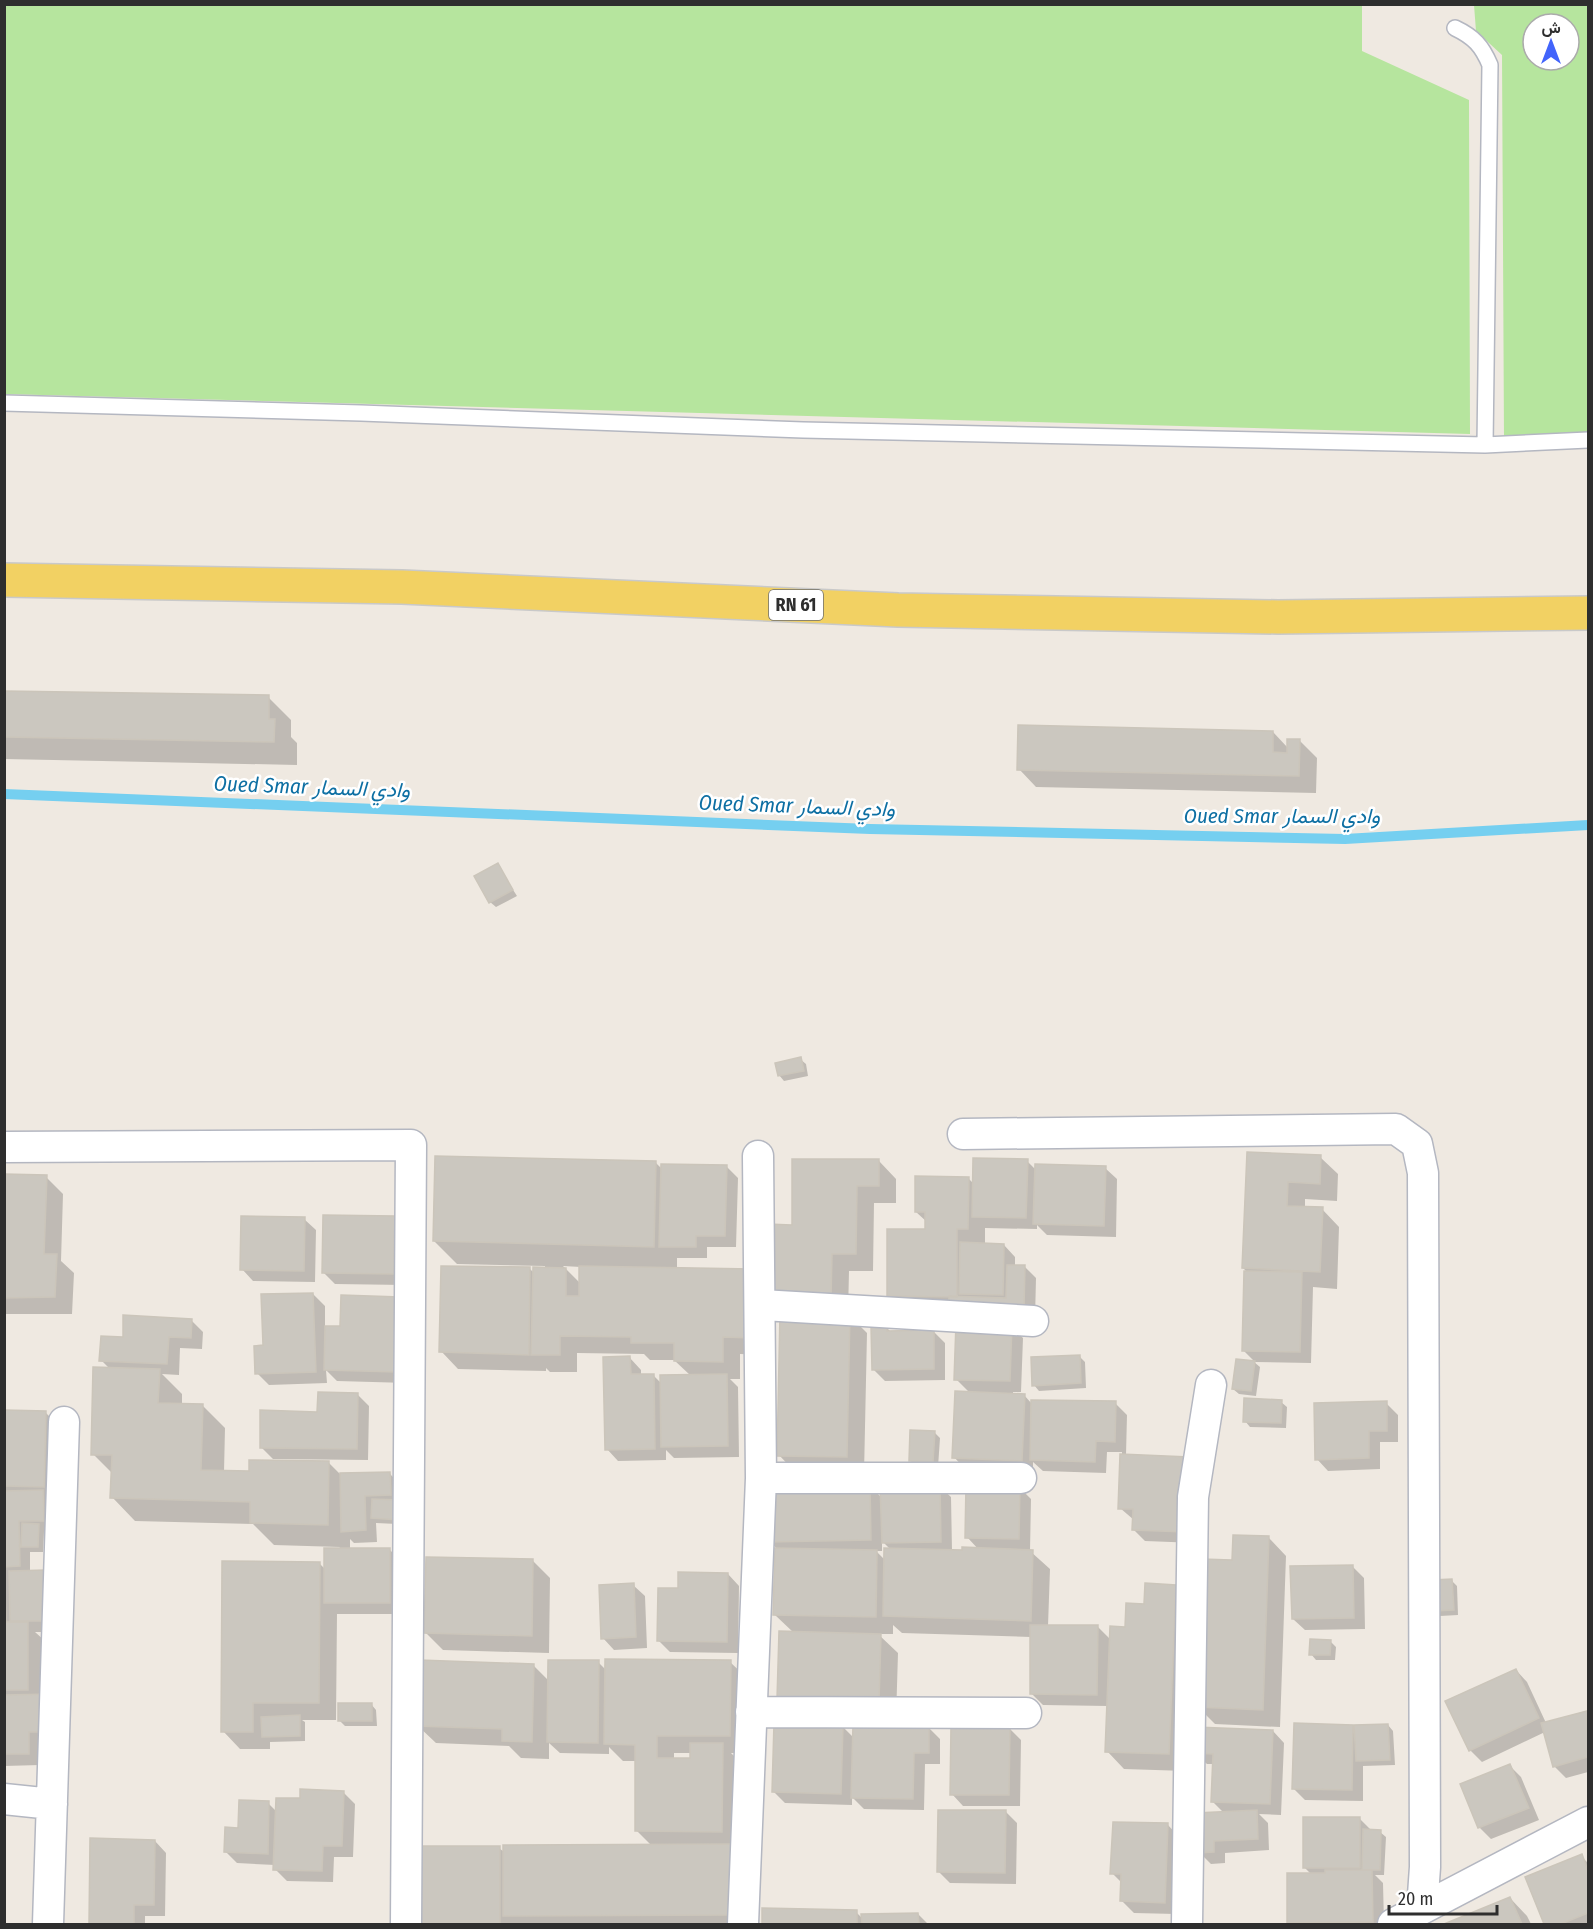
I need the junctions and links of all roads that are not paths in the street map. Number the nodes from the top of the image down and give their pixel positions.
1 (1455, 28) dead end
2 (4, 403) edge
3 (1588, 440) edge
4 (1485, 445) junction
5 (4, 580) edge
6 (1588, 613) edge
7 (963, 1134) dead end
8 (4, 1147) edge
9 (758, 1156) dead end
10 (761, 1305) junction
11 (1033, 1321) dead end
12 (1211, 1385) dead end
13 (63, 1422) dead end
14 (761, 1478) junction
15 (1021, 1478) dead end
16 (751, 1712) junction
17 (1026, 1713) dead end
18 (4, 1800) edge
19 (52, 1804) junction
20 (1588, 1822) edge
21 (1422, 1909) junction
22 (48, 1924) edge
23 (406, 1924) edge
24 (743, 1924) edge
25 (1187, 1924) edge
26 (1393, 1924) edge

1 - 4 lane
2 - 4 lane
3 - 4 lane
5 - 6 main road, RN 61
7 - 21 street
8 - 23 street
9 - 10 street
10 - 11 street
10 - 14 street
12 - 25 street
13 - 19 street
14 - 15 street
14 - 16 street
16 - 17 street
16 - 24 street
18 - 19 street
19 - 22 street
20 - 21 street
21 - 26 street

